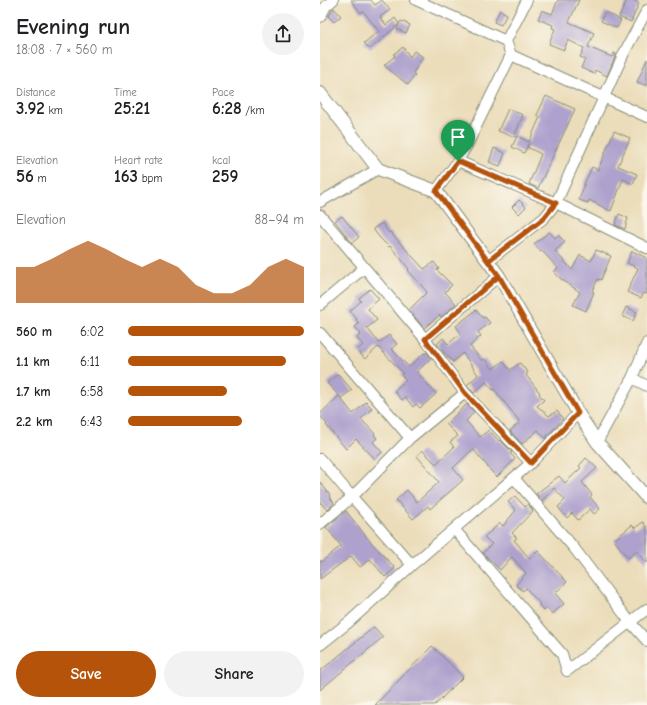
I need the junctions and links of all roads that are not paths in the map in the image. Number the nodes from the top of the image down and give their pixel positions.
1 (333, 0) edge
2 (416, 0) edge
3 (528, 0) edge
4 (647, 10) edge
5 (320, 17) edge
6 (506, 41) junction
7 (511, 54) junction
8 (320, 93) edge
9 (604, 98) junction
10 (647, 117) edge
11 (458, 161) junction
12 (378, 169) junction
13 (436, 191) junction
14 (320, 202) edge
15 (556, 203) junction
16 (320, 215) edge
17 (647, 248) edge
18 (488, 261) junction
19 (364, 268) junction
20 (499, 276) junction
21 (320, 305) edge
22 (320, 332) edge
23 (425, 339) junction
24 (647, 343) edge
25 (632, 378) junction
26 (647, 386) edge
27 (465, 393) junction
28 (578, 413) junction
29 (410, 438) junction
30 (598, 442) junction
31 (320, 459) edge
32 (531, 463) junction
33 (514, 478) junction
34 (352, 497) junction
35 (647, 498) edge
36 (320, 524) edge
37 (454, 529) junction
38 (412, 565) junction
39 (647, 609) edge
40 (630, 622) junction
41 (647, 641) edge
42 (320, 645) edge

1 - 5 street
2 - 6 street
3 - 6 street
4 - 9 street
6 - 7 street
7 - 9 street
7 - 11 street
8 - 12 street
9 - 10 street
9 - 15 street
11 - 13 street
11 - 15 street
12 - 13 street
12 - 14 street
13 - 18 street
15 - 17 street
15 - 18 street
16 - 19 street
18 - 20 street
19 - 21 street
19 - 23 street
20 - 23 street
20 - 28 street
22 - 29 street
23 - 27 street
24 - 25 street
25 - 26 street
25 - 30 street
27 - 29 street
27 - 32 street
28 - 30 street
28 - 32 street
29 - 34 street
30 - 35 street
31 - 34 street
32 - 33 street
33 - 37 street
33 - 40 street
34 - 36 street
34 - 38 street
37 - 38 street
37 - 40 street
38 - 42 street
39 - 40 street
40 - 41 street

